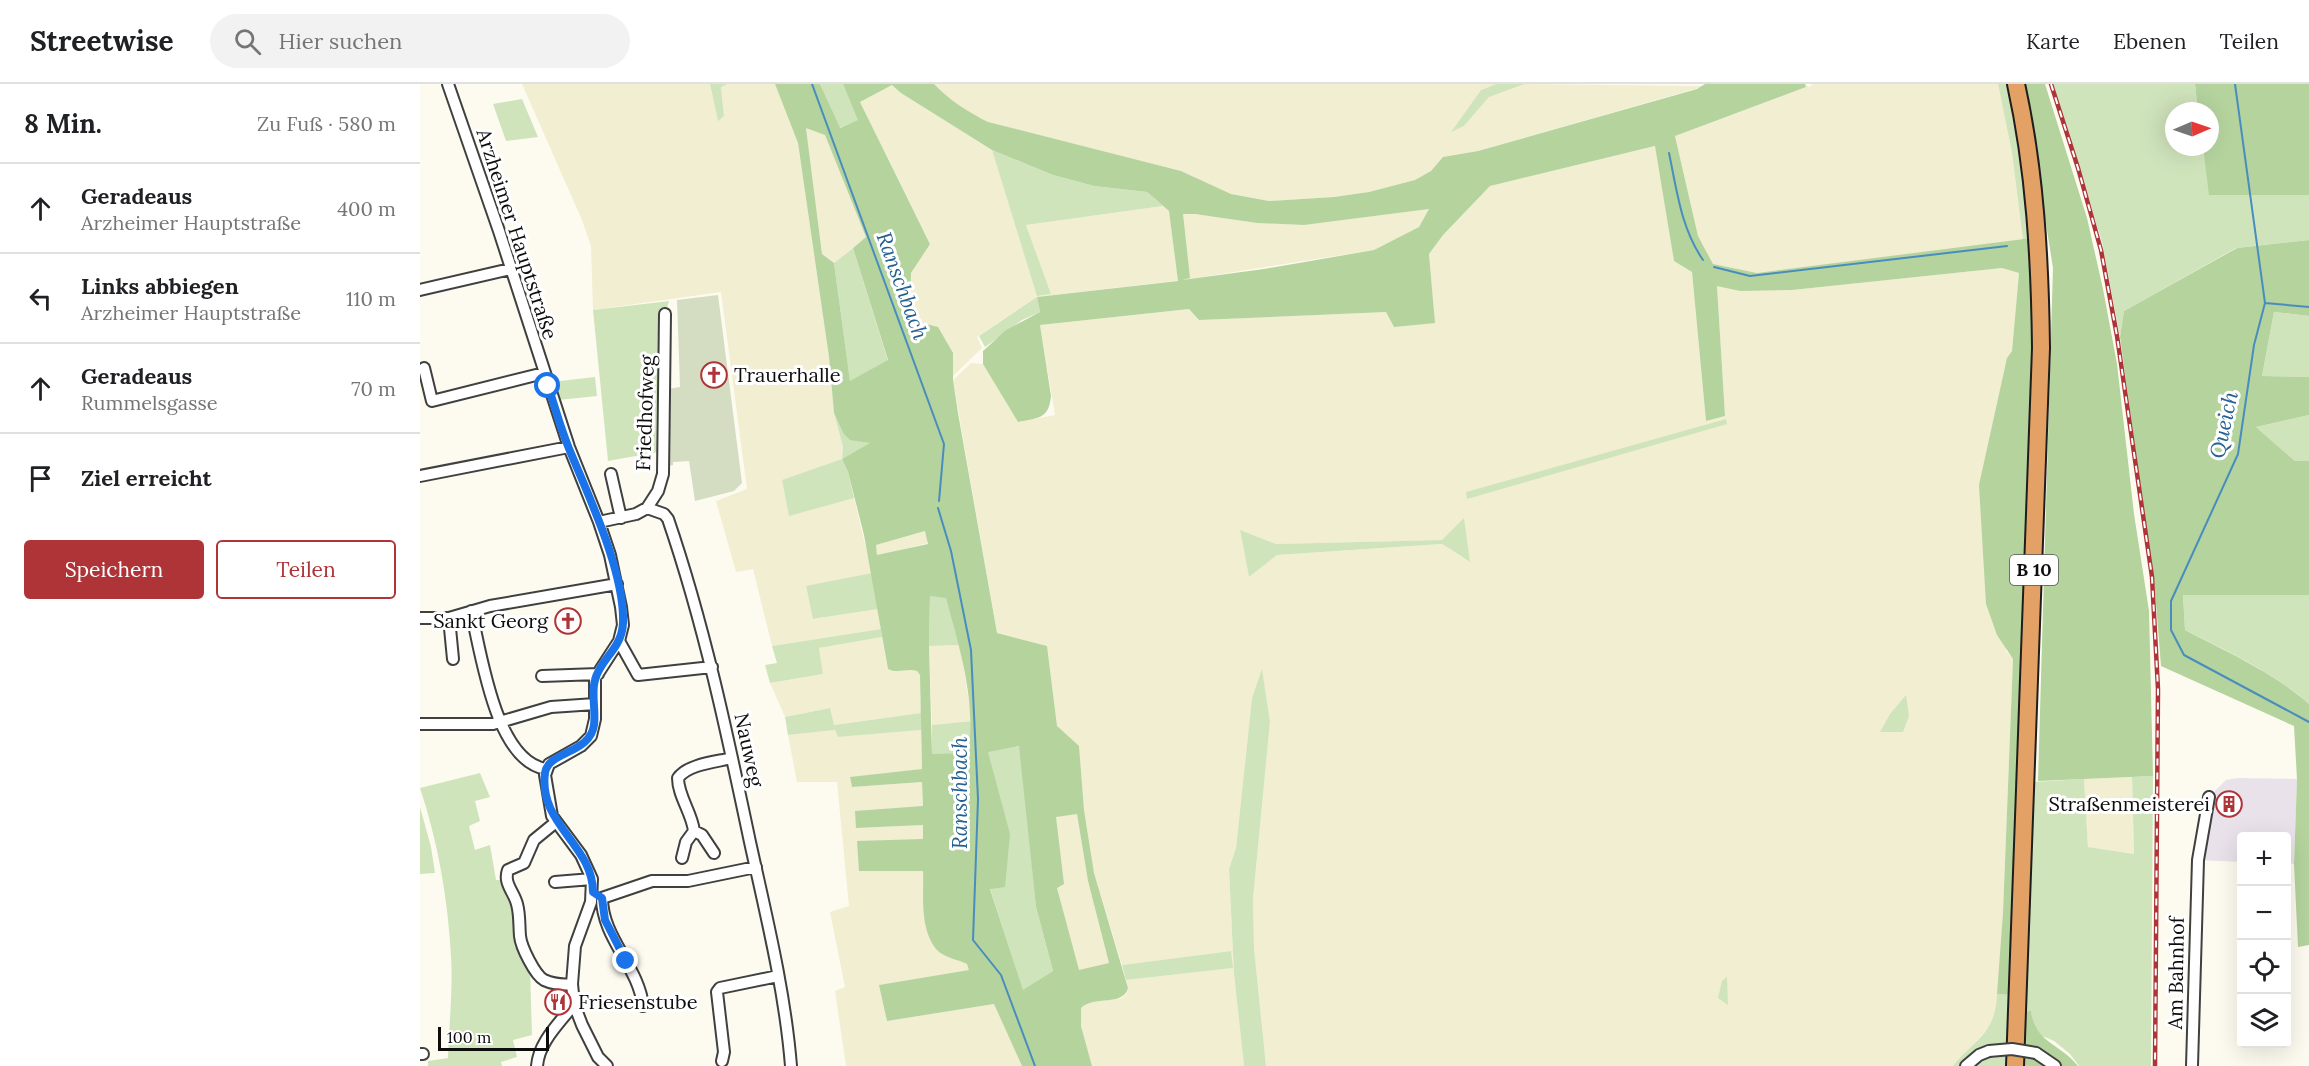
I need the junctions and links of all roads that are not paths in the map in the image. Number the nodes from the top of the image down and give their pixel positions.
1 (448, 84) edge
2 (2016, 84) edge
3 (510, 269) junction
4 (420, 290) edge
5 (665, 314) dead end
6 (424, 368) dead end
7 (544, 373) junction
8 (569, 447) junction
9 (611, 474) dead end
10 (420, 476) edge
11 (647, 508) junction
12 (621, 518) junction
13 (599, 522) junction
14 (617, 584) junction
15 (471, 611) junction
16 (420, 618) edge
17 (449, 618) junction
18 (619, 641) junction
19 (453, 659) dead end
20 (712, 667) junction
21 (598, 674) junction
22 (542, 676) dead end
23 (595, 704) junction
24 (500, 723) junction
25 (420, 724) edge
26 (732, 758) junction
27 (546, 769) junction
28 (2209, 797) dead end
29 (556, 822) junction
30 (694, 831) junction
31 (714, 854) dead end
32 (682, 858) dead end
33 (756, 867) junction
34 (592, 879) junction
35 (555, 882) dead end
36 (597, 895) junction
37 (778, 976) junction
38 (572, 984) junction
39 (574, 1004) junction
40 (643, 1006) dead end
41 (722, 1061) dead end
42 (537, 1066) edge
43 (607, 1066) edge
44 (791, 1066) edge
45 (1966, 1066) edge
46 (2015, 1066) edge
47 (2055, 1066) edge
48 (2192, 1066) edge

1 - 3 street, Arzheimer Hauptstraße
2 - 46 highway, B 10
3 - 4 street
3 - 7 street, Arzheimer Hauptstraße
5 - 11 street, Friedhofweg
6 - 7 street
7 - 8 street, Arzheimer Hauptstraße
8 - 10 street
8 - 13 street, Arzheimer Hauptstraße
9 - 12 street
11 - 12 street
11 - 20 street, Nauweg
12 - 13 street
13 - 14 street, Arzheimer Hauptstraße
14 - 15 street
14 - 18 street, Arzheimer Hauptstraße
15 - 17 street
15 - 24 street
16 - 17 street
17 - 19 street
18 - 20 street
18 - 21 street, Arzheimer Hauptstraße
20 - 26 street, Nauweg
21 - 22 street
21 - 23 street, Arzheimer Hauptstraße
23 - 24 street
23 - 27 street, Arzheimer Hauptstraße
24 - 25 street
24 - 27 street
26 - 30 street
26 - 33 street, Nauweg
27 - 29 street
28 - 48 street, Am Bahnhof
29 - 34 street
29 - 38 street
30 - 31 street
30 - 32 street
33 - 36 street
33 - 37 street, Nauweg
34 - 35 street
34 - 36 street
36 - 38 street
36 - 40 street
37 - 41 street
37 - 44 street, Nauweg
38 - 39 street
39 - 42 street
39 - 43 street
45 - 47 street, bridge

